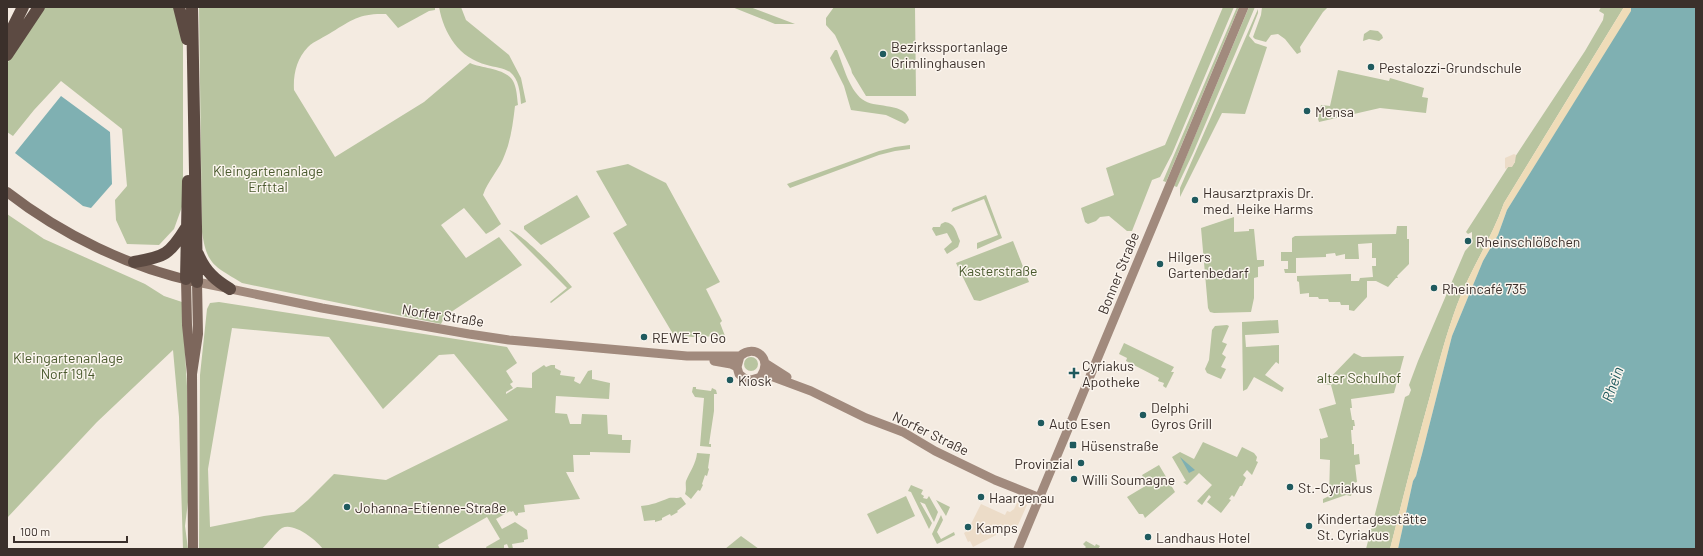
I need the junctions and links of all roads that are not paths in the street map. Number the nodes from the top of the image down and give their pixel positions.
1 (23, 7) edge
2 (39, 7) edge
3 (179, 7) edge
4 (192, 7) edge
5 (1244, 7) edge
6 (7, 39) edge
7 (7, 55) edge
8 (7, 192) edge
9 (187, 227) junction
10 (197, 252) junction
11 (134, 262) junction
12 (192, 280) junction
13 (230, 289) junction
14 (687, 356) junction
15 (740, 356) junction
16 (765, 363) junction
17 (736, 367) junction
18 (761, 376) junction
19 (811, 391) junction
20 (1040, 498) junction
21 (193, 549) edge
22 (1018, 549) edge

1 - 6 highway
2 - 7 highway
3 - 9 highway
4 - 10 highway
5 - 20 main road, Bonner Straße
8 - 11 main road
9 - 11 highway
9 - 12 highway
10 - 12 highway
10 - 13 highway
11 - 12 main road
12 - 13 main road, Norfer Straße
12 - 21 main road
13 - 14 main road, Norfer Straße
14 - 15 main road, Norfer Straße
14 - 17 main road, Norfer Straße
15 - 16 main road, Norfer Straße
15 - 17 main road
16 - 18 main road
16 - 19 main road, Norfer Straße
17 - 18 main road, Norfer Straße
18 - 19 main road, Norfer Straße
19 - 20 main road, Norfer Straße
20 - 22 main road, Bonner Straße

